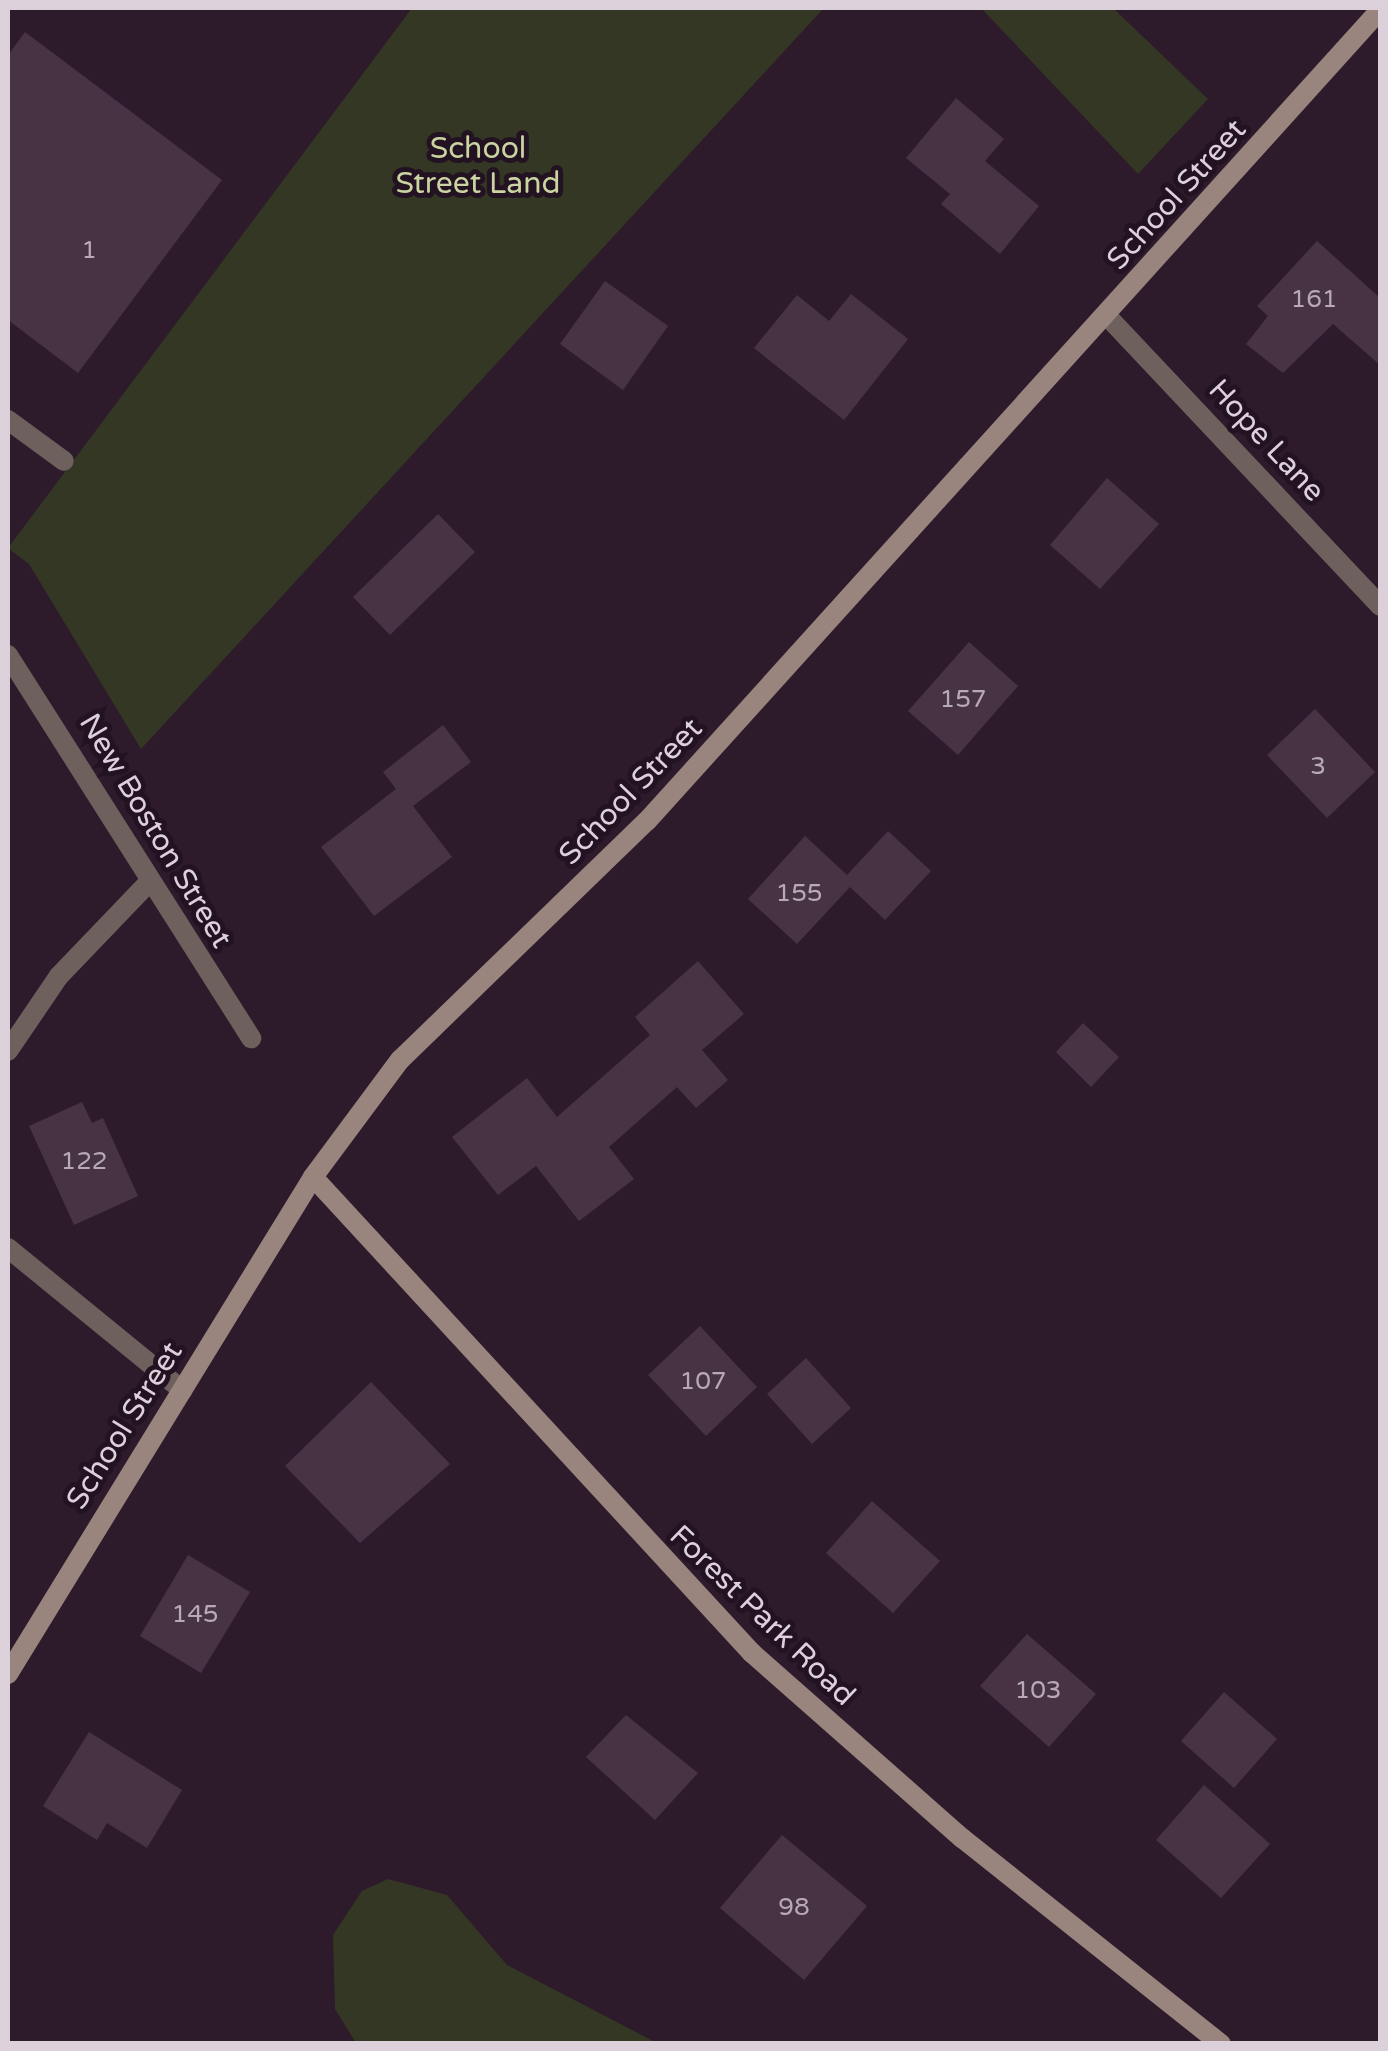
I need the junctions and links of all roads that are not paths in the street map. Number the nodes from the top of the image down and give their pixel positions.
1 (1380, 10) edge
2 (1108, 316) junction
3 (8, 420) edge
4 (64, 461) dead end
5 (1380, 606) edge
6 (8, 655) edge
7 (150, 881) junction
8 (250, 1038) dead end
9 (8, 1051) edge
10 (313, 1177) junction
11 (8, 1248) edge
12 (182, 1390) junction
13 (8, 1674) edge
14 (1222, 2044) edge

1 - 2 street, School Street
2 - 5 street, Hope Lane
2 - 10 street, School Street
3 - 4 street
6 - 7 street, New Boston Street
7 - 8 street, New Boston Street
7 - 9 street
10 - 12 street, School Street
10 - 14 street, Forest Park Road
11 - 12 street
12 - 13 street, School Street

